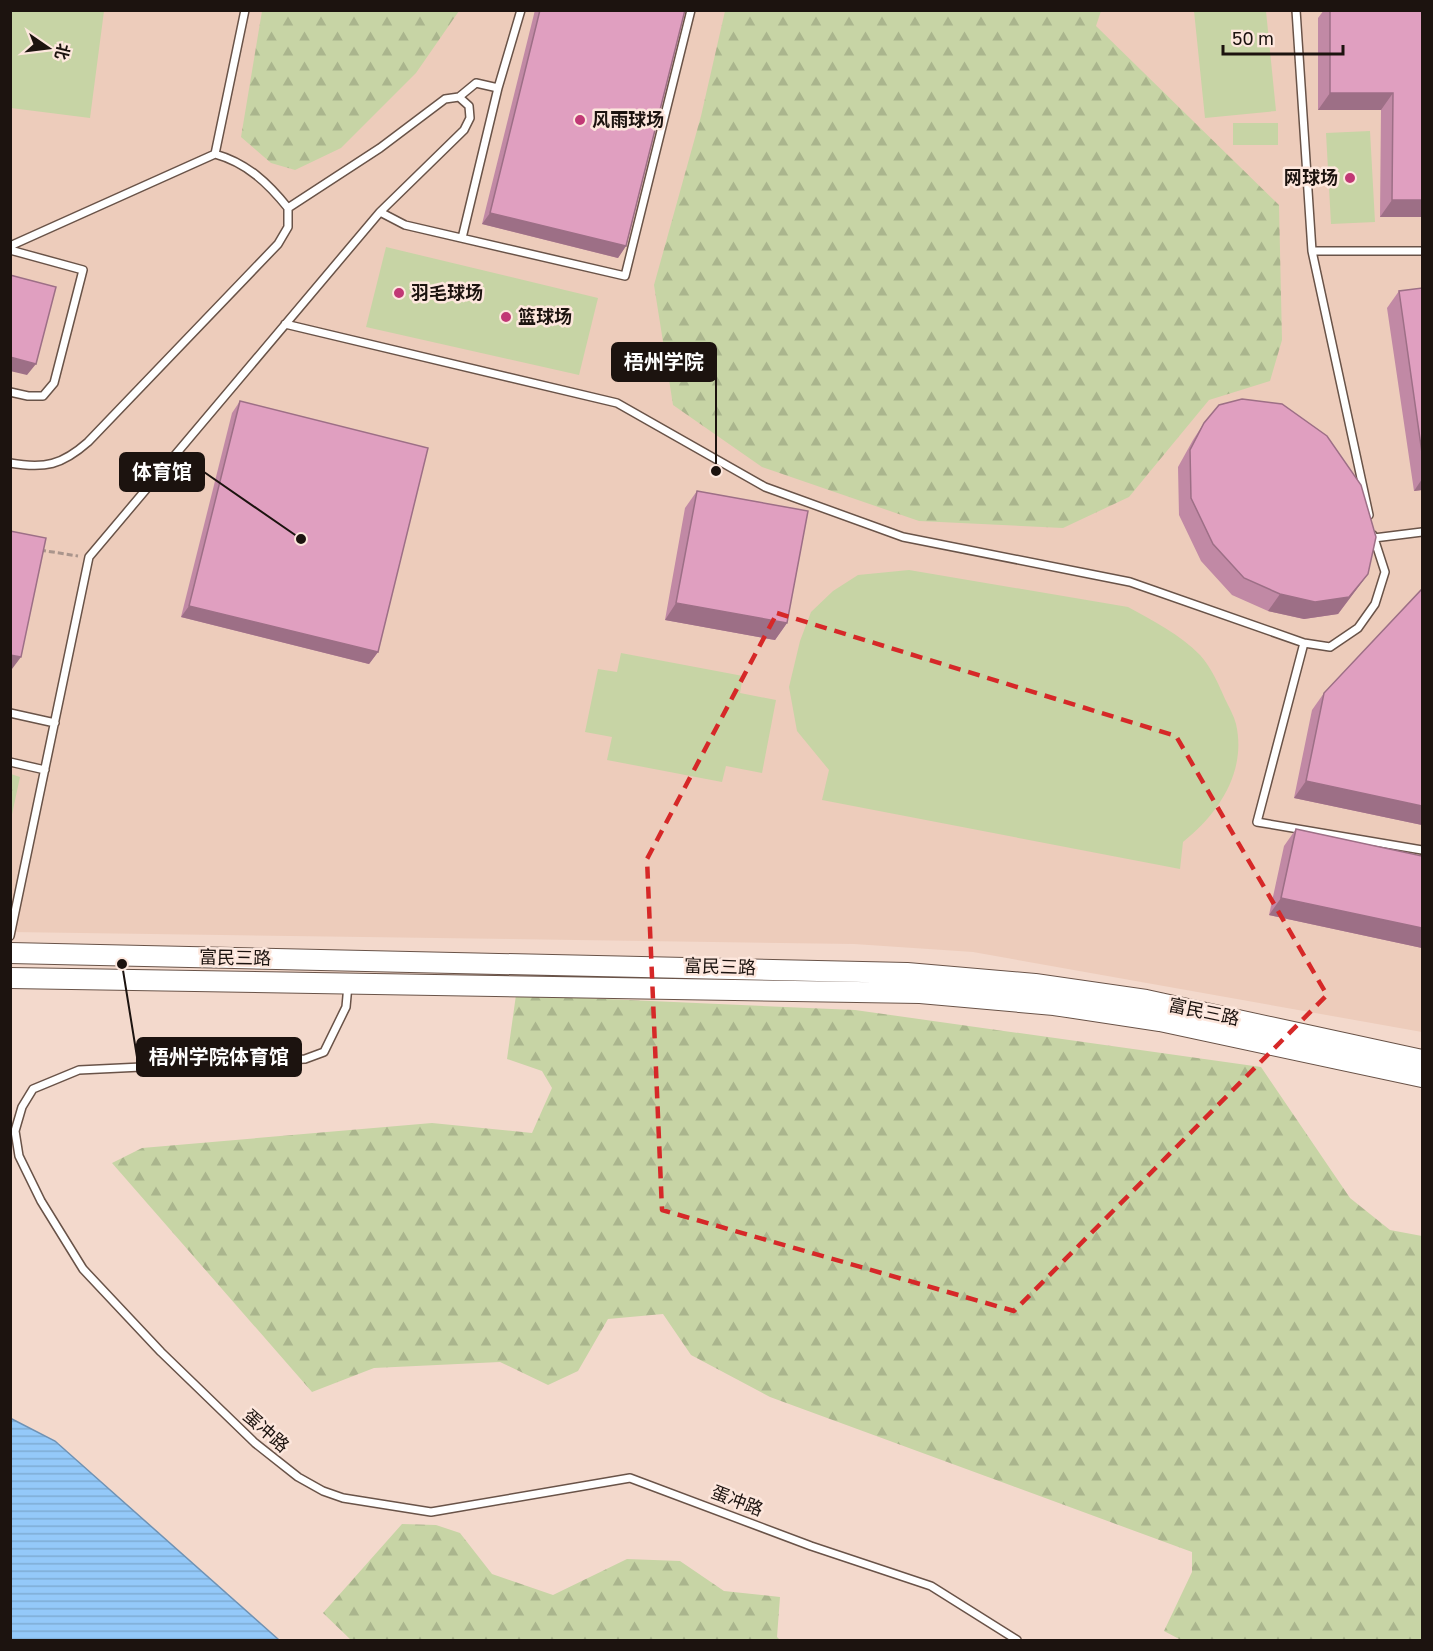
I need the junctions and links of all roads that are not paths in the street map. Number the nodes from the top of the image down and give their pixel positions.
1 (246, 10) edge
2 (521, 10) edge
3 (691, 10) edge
4 (1296, 10) edge
5 (498, 88) junction
6 (459, 96) junction
7 (216, 154) junction
8 (288, 208) junction
9 (380, 212) junction
10 (462, 238) junction
11 (10, 248) edge
12 (1312, 251) junction
13 (1422, 251) edge
14 (285, 324) junction
15 (10, 392) edge
16 (10, 463) edge
17 (1422, 532) edge
18 (1374, 537) junction
19 (1305, 643) junction
20 (10, 713) edge
21 (55, 723) junction
22 (10, 762) edge
23 (45, 770) junction
24 (1422, 850) edge
25 (10, 936) edge
26 (10, 952) edge
27 (10, 978) edge
28 (349, 983) junction
29 (1422, 1060) edge
30 (1422, 1077) edge
31 (1017, 1641) edge

1 - 7 lane
2 - 5 lane
3 - 10 lane
4 - 12 lane
5 - 6 lane
5 - 10 lane
6 - 8 lane
6 - 9 lane
7 - 8 lane
7 - 11 lane
8 - 16 lane
9 - 10 lane
9 - 14 lane
11 - 15 lane
12 - 13 lane
12 - 18 lane
14 - 19 lane
14 - 21 lane
17 - 18 lane
18 - 19 lane
19 - 24 lane
20 - 21 lane
21 - 23 lane
22 - 23 lane
23 - 25 lane
26 - 29 main road, 富民三路
27 - 28 main road, 富民三路
28 - 30 main road, 富民三路
28 - 31 lane, 蛋冲路

